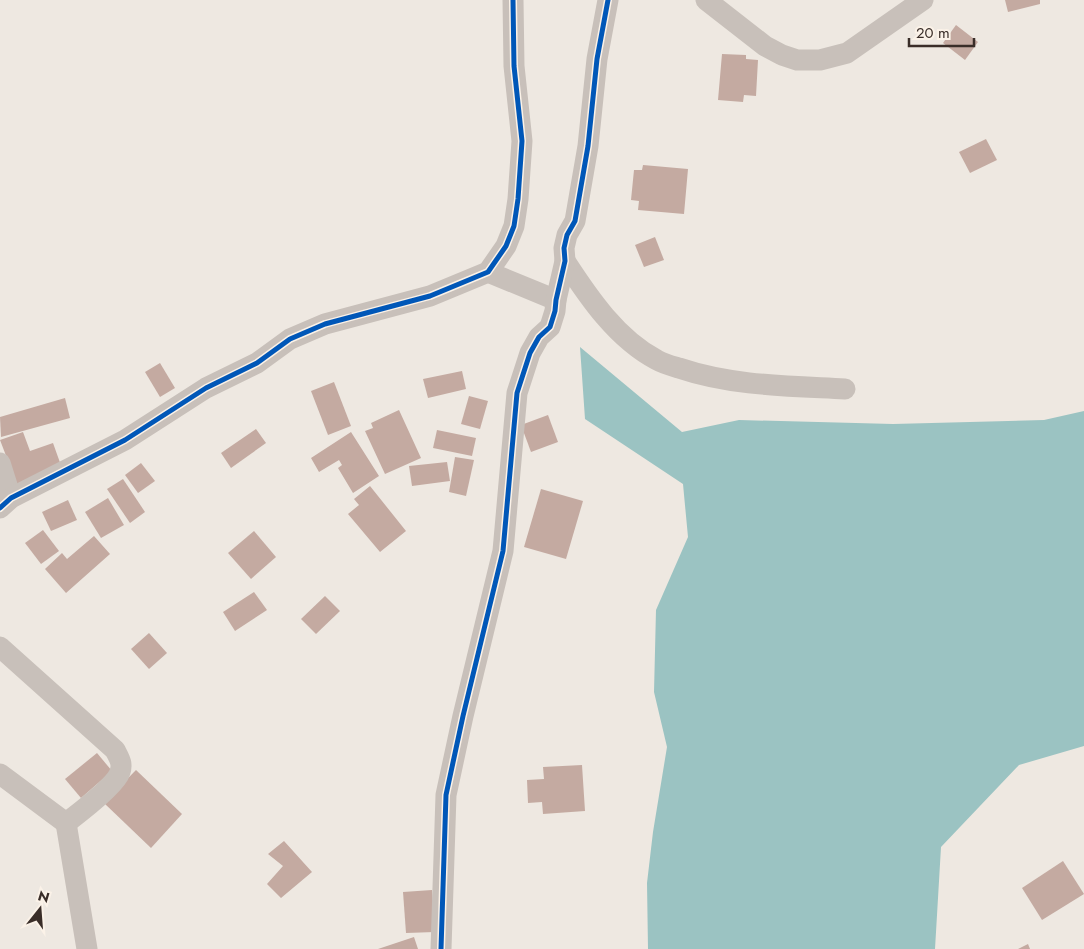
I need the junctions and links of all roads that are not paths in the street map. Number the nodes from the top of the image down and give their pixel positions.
1 (513, 0) edge
2 (608, 0) edge
3 (706, 0) edge
4 (923, 0) edge
5 (565, 261) junction
6 (488, 272) junction
7 (556, 300) junction
8 (845, 388) dead end
9 (0, 463) edge
10 (6, 503) edge
11 (0, 647) edge
12 (0, 774) edge
13 (66, 823) junction
14 (88, 949) edge
15 (441, 949) edge

1 - 6 street
2 - 5 street
3 - 4 street
5 - 7 street
5 - 8 street
6 - 7 street
6 - 10 street
7 - 15 street
9 - 10 street
11 - 13 street
12 - 13 street
13 - 14 street

